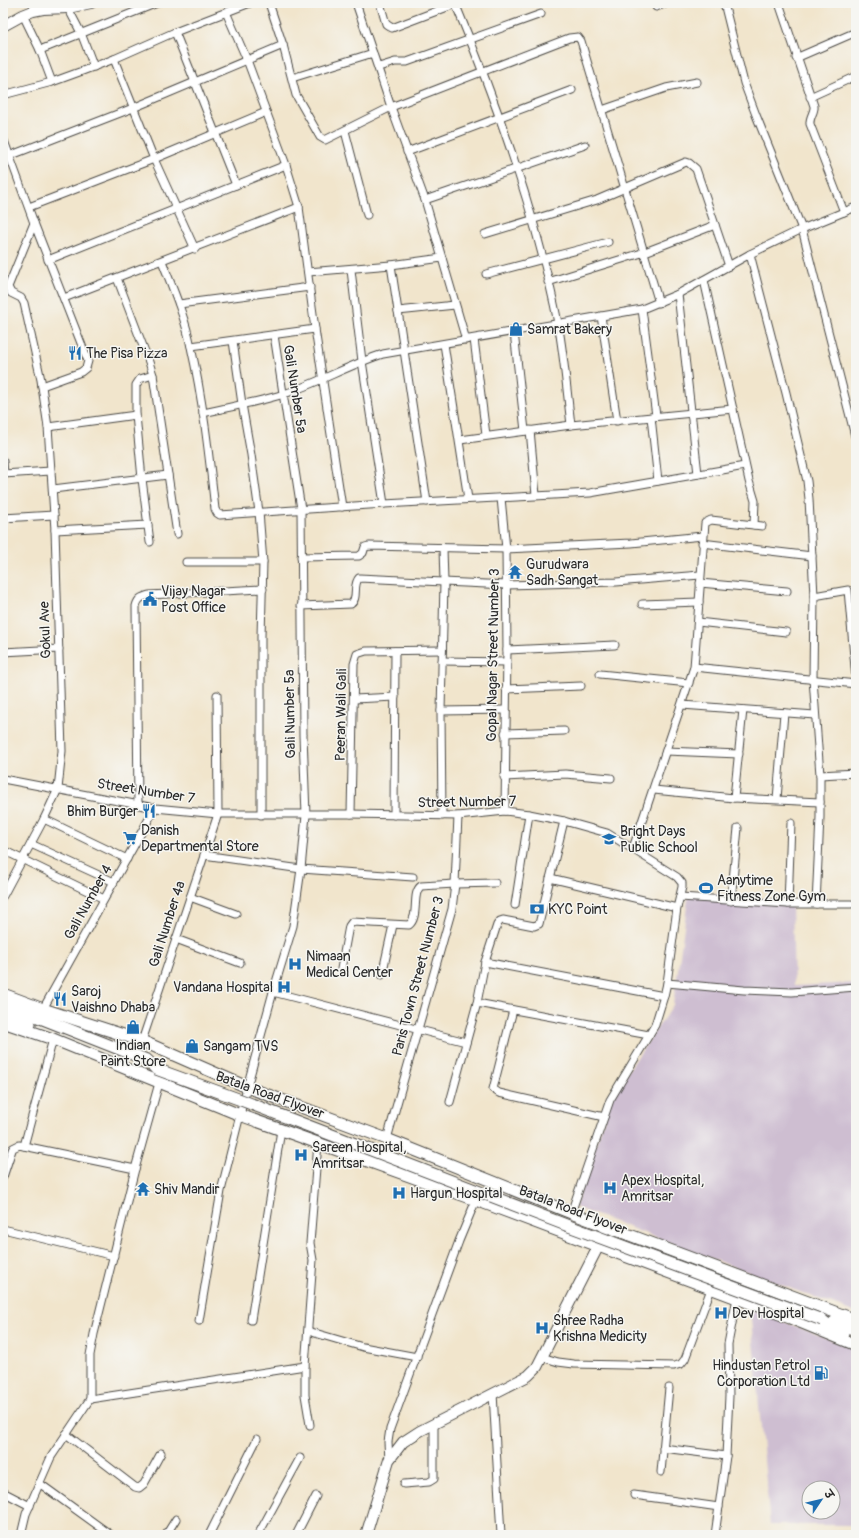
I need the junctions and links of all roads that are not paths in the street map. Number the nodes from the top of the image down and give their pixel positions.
1 (91, 3) edge
2 (157, 3) edge
3 (250, 3) edge
4 (269, 3) edge
5 (356, 3) edge
6 (380, 3) edge
7 (456, 3) edge
8 (668, 3) edge
9 (724, 3) edge
10 (779, 3) edge
11 (67, 6) edge
12 (656, 7) dead end
13 (226, 12) junction
14 (541, 14) dead end
15 (23, 15) junction
16 (3, 26) edge
17 (175, 32) junction
18 (856, 32) edge
19 (81, 33) junction
20 (470, 38) junction
21 (283, 45) junction
22 (40, 50) junction
23 (373, 53) junction
24 (796, 58) junction
25 (114, 59) junction
26 (247, 60) junction
27 (94, 67) junction
28 (379, 67) junction
29 (483, 72) junction
30 (856, 76) edge
31 (292, 78) junction
32 (195, 81) junction
33 (52, 82) junction
34 (697, 82) dead end
35 (572, 90) dead end
36 (3, 95) edge
37 (810, 97) junction
38 (391, 107) junction
39 (133, 108) junction
40 (602, 110) junction
41 (266, 112) junction
42 (499, 118) junction
43 (345, 131) junction
44 (216, 134) junction
45 (3, 138) edge
46 (584, 144) dead end
47 (408, 152) junction
48 (9, 156) junction
49 (154, 159) junction
50 (286, 165) junction
51 (517, 168) junction
52 (236, 185) junction
53 (626, 187) junction
54 (425, 200) junction
55 (29, 207) junction
56 (856, 207) edge
57 (299, 208) junction
58 (176, 209) junction
59 (844, 212) junction
60 (367, 215) dead end
61 (532, 219) junction
62 (34, 223) junction
63 (715, 225) junction
64 (802, 229) junction
65 (485, 234) dead end
66 (608, 242) dead end
67 (195, 249) junction
68 (644, 252) junction
69 (750, 254) junction
70 (442, 258) junction
71 (543, 259) junction
72 (48, 260) junction
73 (162, 261) junction
74 (391, 266) junction
75 (729, 266) junction
76 (351, 270) junction
77 (308, 272) junction
78 (486, 274) dead end
79 (117, 278) junction
80 (704, 280) junction
81 (548, 282) junction
82 (310, 287) junction
83 (678, 294) junction
84 (64, 298) junction
85 (659, 303) junction
86 (179, 304) junction
87 (456, 305) junction
88 (642, 309) junction
89 (398, 311) junction
90 (601, 316) junction
91 (558, 324) junction
92 (315, 329) junction
93 (514, 332) junction
94 (274, 335) junction
95 (474, 339) junction
96 (466, 340) junction
97 (234, 341) junction
98 (444, 344) junction
99 (191, 346) junction
100 (403, 349) junction
101 (362, 361) junction
102 (153, 375) junction
103 (323, 379) junction
104 (42, 386) junction
105 (283, 394) junction
106 (242, 404) junction
107 (733, 409) junction
108 (203, 413) junction
109 (691, 414) junction
110 (136, 415) junction
111 (653, 417) junction
112 (617, 421) junction
113 (571, 425) junction
114 (48, 426) junction
115 (527, 431) junction
116 (486, 435) junction
117 (460, 440) junction
118 (856, 440) edge
119 (3, 461) edge
120 (745, 466) junction
121 (51, 470) junction
122 (4, 474) edge
123 (698, 474) junction
124 (168, 475) junction
125 (142, 479) junction
126 (658, 481) junction
127 (53, 489) junction
128 (536, 495) junction
129 (501, 498) junction
130 (468, 499) junction
131 (426, 502) junction
132 (384, 504) junction
133 (342, 507) junction
134 (301, 509) junction
135 (259, 512) junction
136 (54, 515) junction
137 (3, 518) edge
138 (148, 525) junction
139 (754, 525) junction
140 (762, 526) dead end
141 (55, 530) junction
142 (177, 534) dead end
143 (703, 539) junction
144 (150, 542) dead end
145 (444, 548) junction
146 (506, 549) junction
147 (812, 556) junction
148 (301, 557) junction
149 (186, 562) dead end
150 (263, 562) junction
151 (700, 575) junction
152 (444, 582) junction
153 (700, 583) junction
154 (506, 586) junction
155 (856, 588) edge
156 (263, 590) junction
157 (848, 590) junction
158 (787, 591) dead end
159 (814, 596) junction
160 (699, 602) junction
161 (642, 604) dead end
162 (301, 606) junction
163 (698, 622) junction
164 (786, 632) dead end
165 (615, 645) dead end
166 (59, 649) junction
167 (442, 650) junction
168 (507, 650) junction
169 (395, 651) junction
170 (3, 652) edge
171 (442, 662) junction
172 (507, 662) junction
173 (694, 667) junction
174 (600, 674) dead end
175 (813, 679) junction
176 (856, 679) edge
177 (689, 683) junction
178 (856, 684) edge
179 (581, 686) dead end
180 (506, 688) junction
181 (217, 695) dead end
182 (395, 697) junction
183 (354, 699) junction
184 (682, 705) junction
185 (506, 710) junction
186 (743, 710) junction
187 (441, 711) junction
188 (784, 713) junction
189 (815, 715) junction
190 (564, 731) dead end
191 (505, 733) junction
192 (666, 751) junction
193 (738, 754) junction
194 (856, 773) edge
195 (820, 775) junction
196 (504, 777) junction
197 (611, 778) dead end
198 (3, 779) edge
199 (58, 789) junction
200 (654, 790) junction
201 (734, 798) junction
202 (777, 799) junction
203 (820, 802) junction
204 (138, 804) junction
205 (155, 808) junction
206 (505, 811) junction
207 (218, 814) junction
208 (351, 814) junction
209 (529, 814) junction
210 (261, 815) junction
211 (306, 815) junction
212 (394, 815) junction
213 (442, 816) junction
214 (458, 816) junction
215 (44, 819) junction
216 (564, 821) junction
217 (791, 823) dead end
218 (738, 828) dead end
219 (31, 844) junction
220 (633, 848) junction
221 (3, 850) edge
222 (204, 855) junction
223 (127, 859) junction
224 (22, 860) junction
225 (301, 869) junction
226 (413, 877) dead end
227 (550, 878) junction
228 (114, 882) junction
229 (496, 883) dead end
230 (455, 884) junction
231 (3, 896) edge
232 (190, 896) junction
233 (680, 897) junction
234 (104, 899) junction
235 (731, 901) junction
236 (788, 904) junction
237 (816, 904) junction
238 (851, 904) dead end
239 (514, 905) dead end
240 (677, 908) junction
241 (236, 914) dead end
242 (393, 925) junction
243 (176, 939) junction
244 (485, 962) junction
245 (240, 963) dead end
246 (340, 969) dead end
247 (382, 974) dead end
248 (667, 983) junction
249 (856, 987) edge
250 (273, 992) junction
251 (3, 994) edge
252 (664, 996) junction
253 (477, 1003) junction
254 (3, 1006) edge
255 (43, 1008) junction
256 (513, 1010) junction
257 (3, 1011) edge
258 (3, 1022) edge
259 (418, 1030) junction
260 (649, 1034) junction
261 (53, 1039) junction
262 (142, 1041) junction
263 (466, 1042) junction
264 (156, 1069) junction
265 (159, 1083) junction
266 (247, 1087) junction
267 (450, 1102) dead end
268 (240, 1115) junction
269 (604, 1117) junction
270 (281, 1130) junction
271 (387, 1139) junction
272 (318, 1143) junction
273 (24, 1146) junction
274 (5, 1167) edge
275 (136, 1168) junction
276 (3, 1177) edge
277 (476, 1200) junction
278 (571, 1213) junction
279 (606, 1226) junction
280 (3, 1230) edge
281 (598, 1247) junction
282 (114, 1256) junction
283 (711, 1289) junction
284 (737, 1298) junction
285 (251, 1320) dead end
286 (822, 1320) junction
287 (856, 1320) edge
288 (199, 1321) dead end
289 (308, 1330) junction
290 (856, 1330) edge
291 (856, 1338) edge
292 (856, 1345) edge
293 (416, 1357) junction
294 (542, 1357) junction
295 (305, 1366) junction
296 (669, 1388) dead end
297 (493, 1393) junction
298 (90, 1399) junction
299 (434, 1424) junction
300 (310, 1425) dead end
301 (66, 1434) junction
302 (257, 1439) dead end
303 (663, 1448) junction
304 (161, 1453) dead end
305 (726, 1456) junction
306 (300, 1458) dead end
307 (389, 1460) junction
308 (661, 1472) dead end
309 (39, 1483) junction
310 (404, 1484) dead end
311 (3, 1492) edge
312 (634, 1495) dead end
313 (316, 1496) dead end
314 (30, 1506) junction
315 (719, 1507) junction
316 (176, 1519) dead end
317 (21, 1535) edge
318 (111, 1535) edge
319 (166, 1535) edge
320 (209, 1535) edge
321 (258, 1535) edge
322 (296, 1535) edge
323 (366, 1535) edge
324 (501, 1535) edge
325 (715, 1535) edge

1 - 11 street
2 - 19 street
3 - 13 street
4 - 21 street
5 - 23 street
6 - 7 street
7 - 20 street
8 - 12 street
9 - 64 street
10 - 24 street
11 - 15 street
11 - 19 street
13 - 17 street
13 - 26 street
14 - 20 street
15 - 16 street
15 - 22 street
17 - 25 street
17 - 32 street
18 - 24 street
19 - 22 street
19 - 27 street
20 - 28 street
20 - 29 street
21 - 26 street
21 - 31 street
22 - 33 street
23 - 28 street
23 - 31 street
24 - 37 street
25 - 27 street
25 - 39 street
26 - 32 street
26 - 41 street
27 - 33 street
28 - 38 street
29 - 38 street
29 - 40 street
29 - 42 street
30 - 37 street
31 - 43 street
32 - 39 street
32 - 44 street
33 - 36 street
34 - 40 street
35 - 42 street
37 - 59 street
38 - 43 street
38 - 47 street
39 - 48 street
39 - 49 street
40 - 53 street
41 - 44 street
41 - 50 street
42 - 47 street
42 - 51 street
43 - 60 street
44 - 49 street
44 - 52 street
45 - 48 street
46 - 51 street
47 - 54 street
48 - 55 street
49 - 55 street
49 - 58 street
50 - 52 street
50 - 57 street
51 - 54 street
51 - 61 street
52 - 58 street
53 - 61 street
53 - 63 street
53 - 68 street
54 - 70 street
55 - 62 street
56 - 59 street
57 - 67 street
57 - 77 street
58 - 67 street
58 - 72 street
59 - 64 street
61 - 65 street
61 - 71 street
62 - 72 street
62 - 104 street, Gokul Ave
63 - 68 street
63 - 75 street
64 - 69 street
64 - 118 street
66 - 71 street
67 - 73 street
68 - 81 street
68 - 85 street
69 - 75 street
69 - 147 street
70 - 74 street
70 - 87 street
71 - 78 street
71 - 81 street
72 - 84 street
73 - 79 street
73 - 86 street
74 - 76 street
74 - 89 street
75 - 80 street
76 - 77 street
76 - 101 street
77 - 82 street
79 - 84 street
79 - 102 street
80 - 83 street
80 - 107 street
81 - 91 street
82 - 86 street
82 - 92 street
83 - 85 street
83 - 109 street
84 - 104 street
85 - 88 street
86 - 99 street
87 - 89 street
87 - 96 street
88 - 90 street
88 - 111 street
89 - 100 street
90 - 91 street
90 - 112 street
91 - 93 street
91 - 113 street
92 - 94 street
92 - 103 street
93 - 95 street
93 - 115 street
94 - 97 street
94 - 105 street, Gali Number 5a
95 - 96 street
95 - 116 street
96 - 98 street
97 - 99 street
97 - 106 street
98 - 100 street
98 - 117 street
99 - 108 street
100 - 101 street
100 - 131 street
101 - 103 street
101 - 132 street
102 - 110 street
102 - 124 street
103 - 105 street
103 - 133 street
104 - 114 street, Gokul Ave
105 - 106 street
105 - 134 street, Gali Number 5a
106 - 108 street
106 - 135 street
107 - 109 street
107 - 120 street
108 - 135 street
109 - 111 street
109 - 123 street
110 - 114 street
110 - 125 street
111 - 112 street
111 - 126 street
112 - 113 street
113 - 115 street
114 - 121 street, Gokul Ave
115 - 116 street
115 - 128 street
116 - 117 street
117 - 130 street
119 - 122 street
120 - 123 street
120 - 139 street
121 - 122 street
121 - 127 street, Gokul Ave
123 - 126 street
124 - 125 street
124 - 142 street
125 - 127 street
125 - 138 street
126 - 128 street
127 - 136 street, Gokul Ave
128 - 129 street
129 - 130 street
129 - 146 street, Gopal Nagar Street Number 3
130 - 131 street
131 - 132 street
132 - 133 street
133 - 134 street
134 - 135 street
134 - 148 street, Gali Number 5a
135 - 150 street
136 - 137 street
136 - 141 street, Gokul Ave
138 - 141 street
138 - 144 street
139 - 140 street
139 - 143 street
141 - 166 street, Gokul Ave
143 - 146 street
143 - 147 street
143 - 151 street
145 - 146 street
145 - 148 street
145 - 152 street
146 - 154 street, Gopal Nagar Street Number 3
147 - 159 street
148 - 162 street, Gali Number 5a
149 - 150 street
150 - 156 street
151 - 153 street
151 - 154 street
152 - 154 street
152 - 162 street
152 - 167 street
153 - 158 street
153 - 160 street
154 - 168 street, Gopal Nagar Street Number 3
155 - 157 street
156 - 204 street
156 - 210 street
157 - 159 street
157 - 176 street
159 - 175 street
160 - 161 street
160 - 163 street
162 - 211 street, Gali Number 5a
163 - 164 street
163 - 173 street
165 - 168 street
166 - 170 street
166 - 199 street, Gokul Ave
167 - 169 street, Peeran Wali Gali
167 - 171 street
168 - 172 street, Gopal Nagar Street Number 3
169 - 182 street
169 - 183 street, Peeran Wali Gali
171 - 172 street
171 - 187 street
172 - 180 street, Gopal Nagar Street Number 3
173 - 175 street
173 - 177 street
174 - 177 street
175 - 178 street
175 - 189 street
177 - 184 street
179 - 180 street
180 - 185 street, Gopal Nagar Street Number 3
181 - 207 street, Gali Number 4a
182 - 183 street
182 - 212 street
183 - 208 street, Peeran Wali Gali
184 - 186 street
184 - 192 street
185 - 187 street
185 - 191 street, Gopal Nagar Street Number 3
186 - 188 street
186 - 193 street
187 - 213 street
188 - 189 street
188 - 202 street
189 - 195 street
190 - 191 street
191 - 196 street, Gopal Nagar Street Number 3
192 - 193 street
192 - 200 street
193 - 201 street
194 - 195 street
195 - 203 street
196 - 197 street
196 - 206 street, Gopal Nagar Street Number 3
198 - 199 street, Street Number 7
199 - 204 street, Street Number 7
199 - 215 street
200 - 201 street
200 - 220 street
201 - 202 street
202 - 203 street
203 - 237 street
204 - 205 street, Street Number 7
205 - 207 street, Street Number 7
205 - 223 street, Gali Number 4
206 - 209 street, Street Number 7
206 - 214 street, Street Number 7
207 - 210 street, Street Number 7
207 - 222 street, Gali Number 4a
208 - 211 street, Street Number 7
208 - 212 street, Street Number 7
209 - 216 street, Street Number 7
209 - 239 street
210 - 211 street, Street Number 7
211 - 225 street, Gali Number 5a
212 - 213 street, Street Number 7
213 - 214 street, Street Number 7
214 - 230 street, Paris Town Street Number 3
215 - 219 street
215 - 223 street
216 - 220 street, Street Number 7
216 - 227 street
217 - 236 street
218 - 235 street
219 - 224 street
219 - 228 street
220 - 233 street, Street Number 7
221 - 224 street
222 - 225 street
222 - 232 street, Gali Number 4a
223 - 228 street, Gali Number 4
224 - 231 street
224 - 234 street
225 - 226 street
225 - 250 street, Gali Number 5a
227 - 240 street
227 - 244 street
228 - 234 street, Gali Number 4
229 - 230 street
230 - 242 street
230 - 259 street, Paris Town Street Number 3
232 - 241 street
232 - 243 street, Gali Number 4a
233 - 235 street
233 - 240 street, Street Number 7
234 - 255 street, Gali Number 4
235 - 236 street
236 - 237 street
237 - 238 street
240 - 248 street, Street Number 7
242 - 246 street
242 - 247 street
243 - 245 street
243 - 262 street, Gali Number 4a
244 - 252 street
244 - 253 street
248 - 249 street
248 - 252 street, Street Number 7
250 - 259 street
250 - 266 street, Gali Number 5a
251 - 255 main road
252 - 260 street, Street Number 7
253 - 256 street
253 - 263 street
254 - 264 main road, Batala Road Flyover
255 - 262 main road
256 - 260 street
256 - 269 street
257 - 264 main road, Batala Road Flyover
258 - 261 main road
259 - 263 street
259 - 271 street, Paris Town Street Number 3
260 - 269 street, Street Number 7
261 - 265 main road
261 - 273 street
262 - 266 main road
263 - 267 street
264 - 286 main road, Batala Road Flyover, bridge
265 - 268 main road
265 - 275 street
266 - 268 street, Gali Number 5a
266 - 271 main road
268 - 270 main road
268 - 288 street, Gali Number 5a
269 - 278 street, Street Number 7
270 - 272 main road
270 - 285 street
271 - 278 main road
272 - 277 main road
272 - 289 street
273 - 274 street
273 - 275 street
274 - 276 street
275 - 282 street
277 - 281 main road
277 - 293 street
278 - 279 main road
279 - 281 street
279 - 287 main road
280 - 282 street
281 - 283 main road
281 - 294 street
282 - 298 street
283 - 284 main road
283 - 294 street
284 - 292 main road
284 - 305 street
286 - 290 main road, Batala Road Flyover
286 - 291 main road, Batala Road Flyover
289 - 293 street
289 - 295 street
293 - 307 street
294 - 297 street
295 - 298 street
295 - 300 street
296 - 303 street
297 - 299 street
297 - 324 street
298 - 301 street
299 - 307 street
299 - 310 street
301 - 304 street
301 - 309 street
302 - 320 street
303 - 305 street
303 - 308 street
305 - 315 street
306 - 321 street
307 - 323 street
309 - 314 street
309 - 318 street
311 - 314 street
312 - 315 street
313 - 322 street
314 - 317 street
315 - 325 street
316 - 319 street

